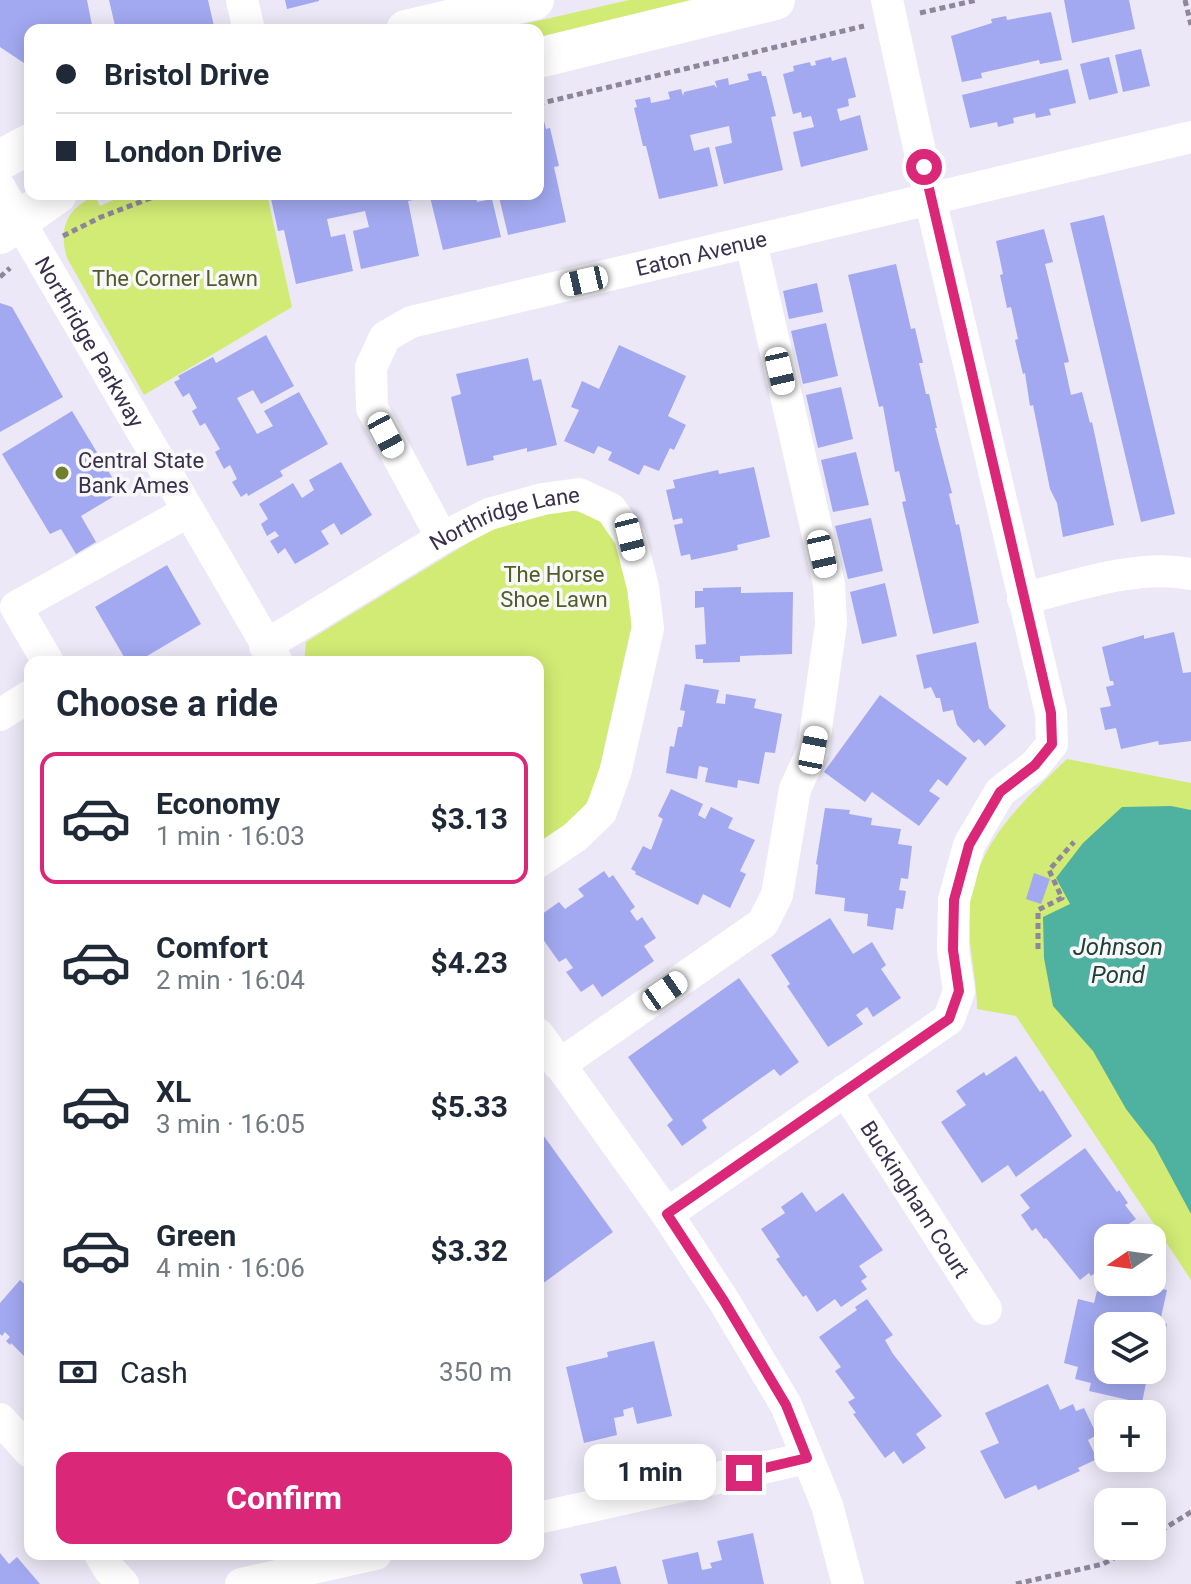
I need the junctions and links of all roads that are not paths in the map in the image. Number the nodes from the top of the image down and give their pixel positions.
1 (242, 0) edge
2 (534, 0) edge
3 (775, 0) edge
4 (890, 12) edge
5 (248, 24) edge
6 (432, 24) edge
7 (544, 57) edge
8 (1191, 137) edge
9 (24, 147) edge
10 (0, 160) edge
11 (930, 198) junction
12 (48, 200) edge
13 (7, 227) edge
14 (751, 242) junction
15 (187, 512) junction
16 (442, 538) junction
17 (1191, 574) edge
18 (1023, 599) junction
19 (271, 654) edge
20 (45, 656) edge
21 (24, 700) edge
22 (0, 715) edge
23 (544, 858) edge
24 (544, 1043) edge
25 (559, 1065) junction
26 (845, 1090) junction
27 (667, 1214) junction
28 (986, 1309) dead end
29 (0, 1419) edge
30 (24, 1445) edge
31 (807, 1458) junction
32 (544, 1517) edge
33 (104, 1560) edge
34 (349, 1560) edge
35 (123, 1584) edge
36 (241, 1584) edge
37 (848, 1584) edge

1 - 5 street
2 - 6 main road
3 - 7 main road
4 - 11 street
8 - 11 street, Eaton Avenue
9 - 10 main road
11 - 14 street, Eaton Avenue
11 - 18 street
12 - 13 main road
13 - 15 street, Northridge Parkway
14 - 16 street, Eaton Avenue
14 - 25 street
15 - 19 street, Northridge Parkway
15 - 20 street
16 - 19 street, Northridge Lane
16 - 23 street, Northridge Lane
17 - 18 street
18 - 26 street
21 - 22 street
24 - 25 street
25 - 27 street
26 - 27 street
26 - 28 street, Buckingham Court
27 - 31 street
29 - 30 street
31 - 32 street
31 - 37 street
33 - 35 street
34 - 36 street

